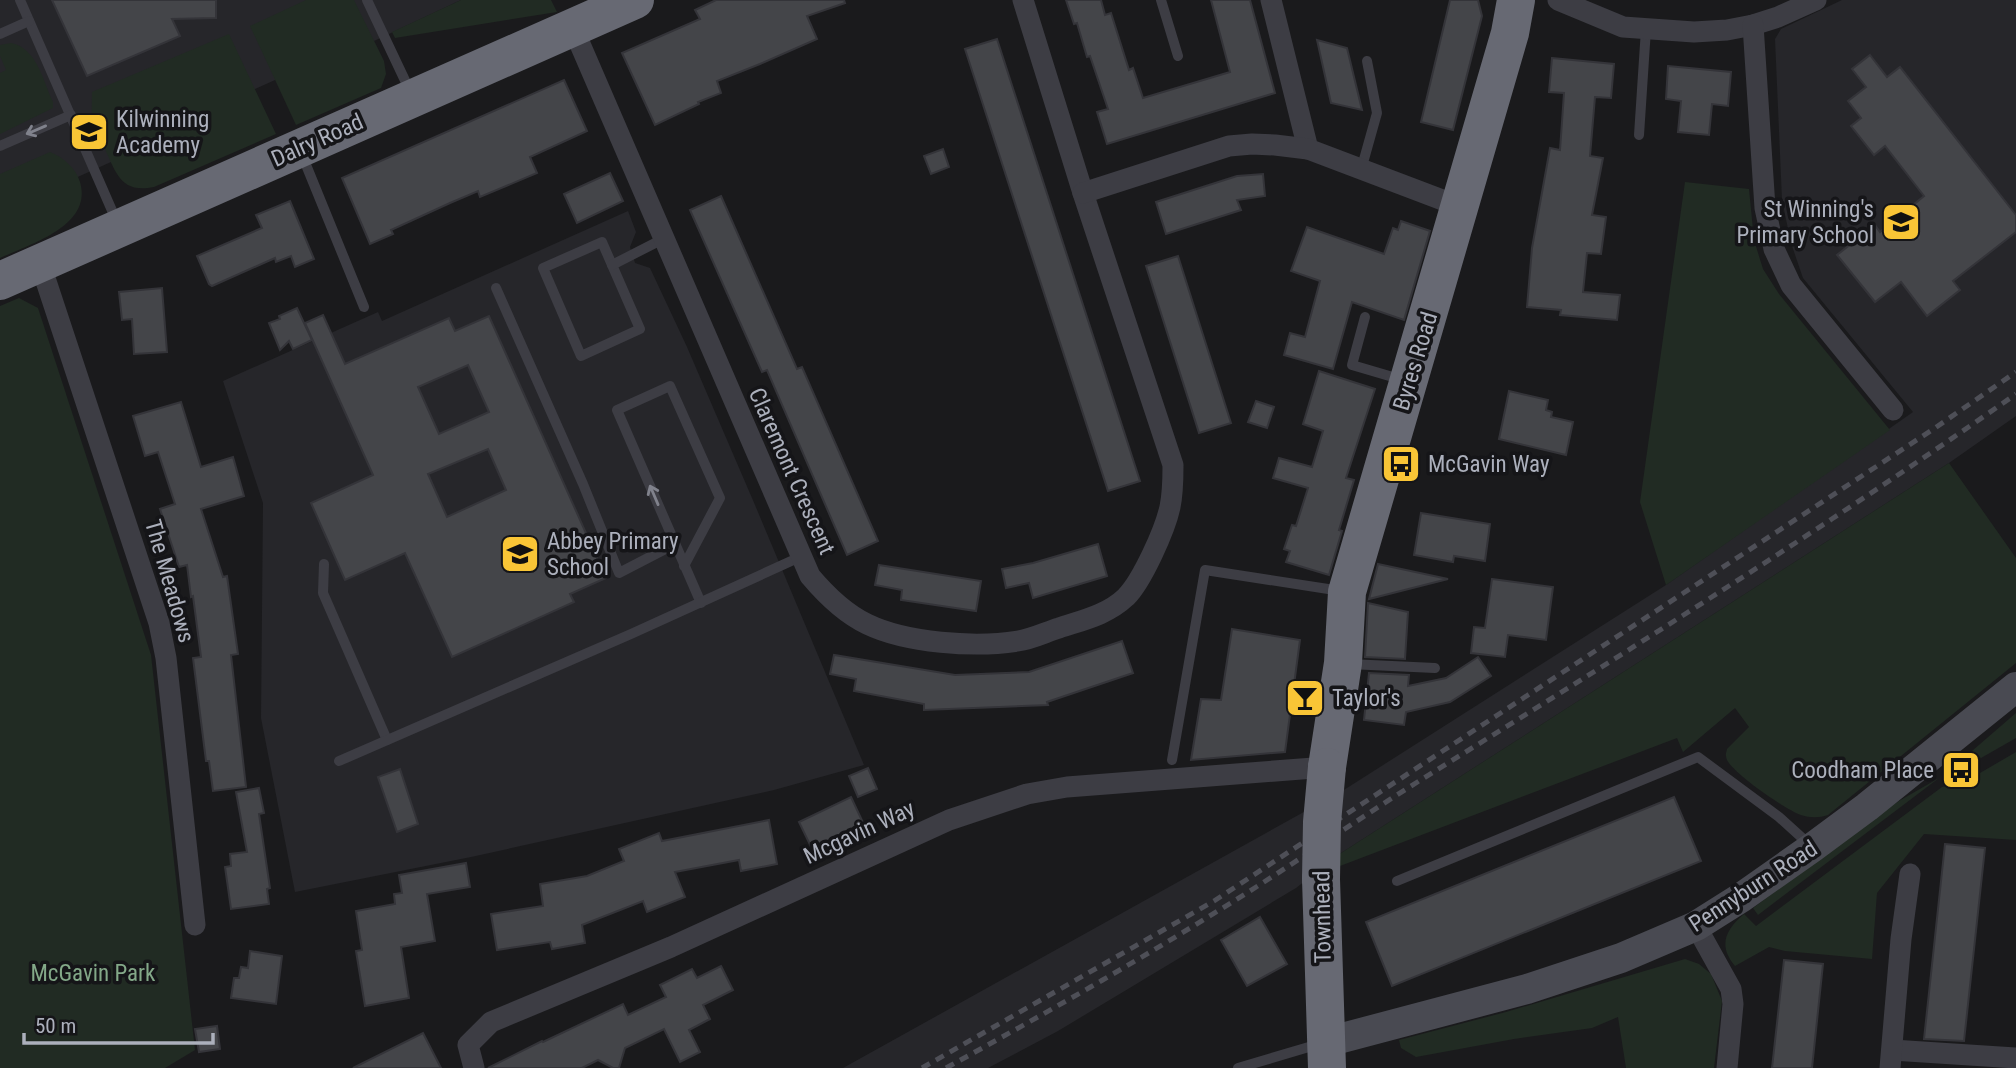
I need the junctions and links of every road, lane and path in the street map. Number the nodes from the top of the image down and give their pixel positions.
1 (20, 0) edge
2 (367, 0) edge
3 (635, 0) edge
4 (1023, 0) edge
5 (1161, 0) edge
6 (1271, 0) edge
7 (1516, 0) edge
8 (1561, 0) edge
9 (1816, 0) edge
10 (29, 21) junction
11 (1753, 25) junction
12 (573, 28) junction
13 (1646, 29) junction
14 (0, 34) edge
15 (1178, 56) dead end
16 (1367, 61) dead end
17 (413, 97) junction
18 (71, 115) junction
19 (1639, 135) dead end
20 (0, 146) edge
21 (299, 148) junction
22 (1308, 149) junction
23 (1362, 170) junction
24 (1083, 193) junction
25 (1461, 207) junction
26 (119, 228) junction
27 (663, 239) junction
28 (40, 263) junction
29 (612, 265) junction
30 (0, 281) edge
31 (496, 288) dead end
32 (365, 307) dead end
33 (1365, 317) dead end
34 (1409, 382) junction
35 (1893, 410) dead end
36 (675, 544) junction
37 (800, 557) junction
38 (324, 564) dead end
39 (684, 566) junction
40 (1347, 592) junction
41 (701, 603) junction
42 (1343, 663) junction
43 (1435, 668) dead end
44 (2016, 687) edge
45 (387, 740) junction
46 (1172, 760) dead end
47 (340, 761) dead end
48 (1327, 767) junction
49 (1814, 847) junction
50 (1910, 874) dead end
51 (1398, 881) dead end
52 (195, 925) dead end
53 (1696, 926) junction
54 (1327, 1055) edge
55 (2016, 1058) edge
56 (1891, 1059) edge
57 (474, 1068) edge
58 (1238, 1068) edge
59 (1727, 1068) edge

1 - 10 lane
2 - 17 lane
3 - 12 highway, Dalry Road
4 - 24 street, Claremont Crescent
5 - 15 lane
6 - 22 street
7 - 25 highway, Byres Road
8 - 13 street
9 - 11 street
10 - 14 lane
10 - 18 lane
11 - 13 street
11 - 35 street
12 - 17 highway, Dalry Road
12 - 27 street, Claremont Crescent
13 - 19 lane
16 - 23 lane
17 - 21 highway, Dalry Road
18 -> 20 lane
18 - 26 lane
21 - 26 highway, Dalry Road
21 - 32 lane
22 - 23 street
22 - 24 street
23 - 25 street
24 - 37 street, Claremont Crescent
25 - 34 highway, Byres Road
26 - 28 highway, Dalry Road
27 - 29 lane
27 - 37 street, Claremont Crescent
28 - 30 highway, Dalry Road
28 - 52 street, The Meadows
29 - 29 lane
31 - 36 lane
33 - 34 lane
34 - 40 highway, Byres Road
36 - 39 lane
36 -> 39 lane
37 - 41 lane
38 - 45 lane
39 - 41 lane
40 - 42 highway, Byres Road
40 - 46 lane
41 - 45 lane
42 - 43 lane
42 - 48 highway, Byres Road
44 - 49 street, Pennyburn Road
45 - 47 lane
48 - 54 highway, Townhead, bridge
48 - 57 street, Mcgavin Way
49 - 51 lane
49 - 53 street, Pennyburn Road
50 - 56 street
53 - 54 street, Pennyburn Road
53 - 59 street
54 - 58 lane
55 - 56 street

